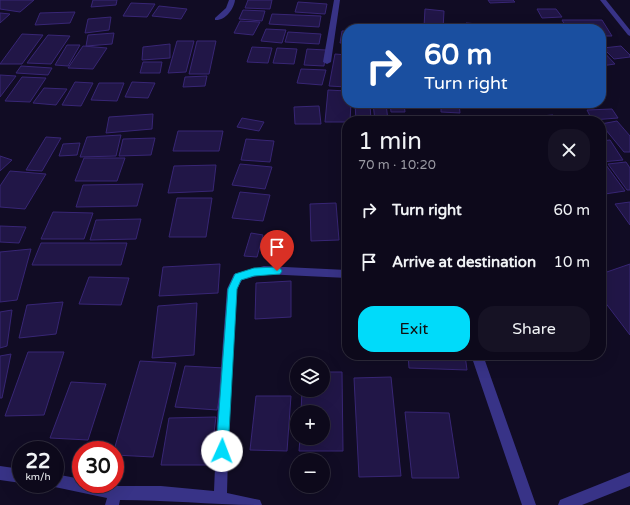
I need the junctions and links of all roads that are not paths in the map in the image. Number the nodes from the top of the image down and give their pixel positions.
1 (232, 0) edge
2 (337, 0) edge
3 (603, 0) edge
4 (217, 19) dead end
5 (630, 34) edge
6 (327, 62) dead end
7 (342, 274) edge
8 (479, 360) edge
9 (0, 473) edge
10 (12, 475) edge
11 (630, 479) edge
12 (64, 485) edge
13 (220, 498) junction
14 (113, 499) edge
15 (255, 505) edge
16 (529, 505) edge
17 (565, 505) edge

1 - 4 street
2 - 6 street
3 - 5 street
7 - 13 street
8 - 16 street
9 - 10 street
11 - 17 street
12 - 14 street
13 - 14 street
13 - 15 street

